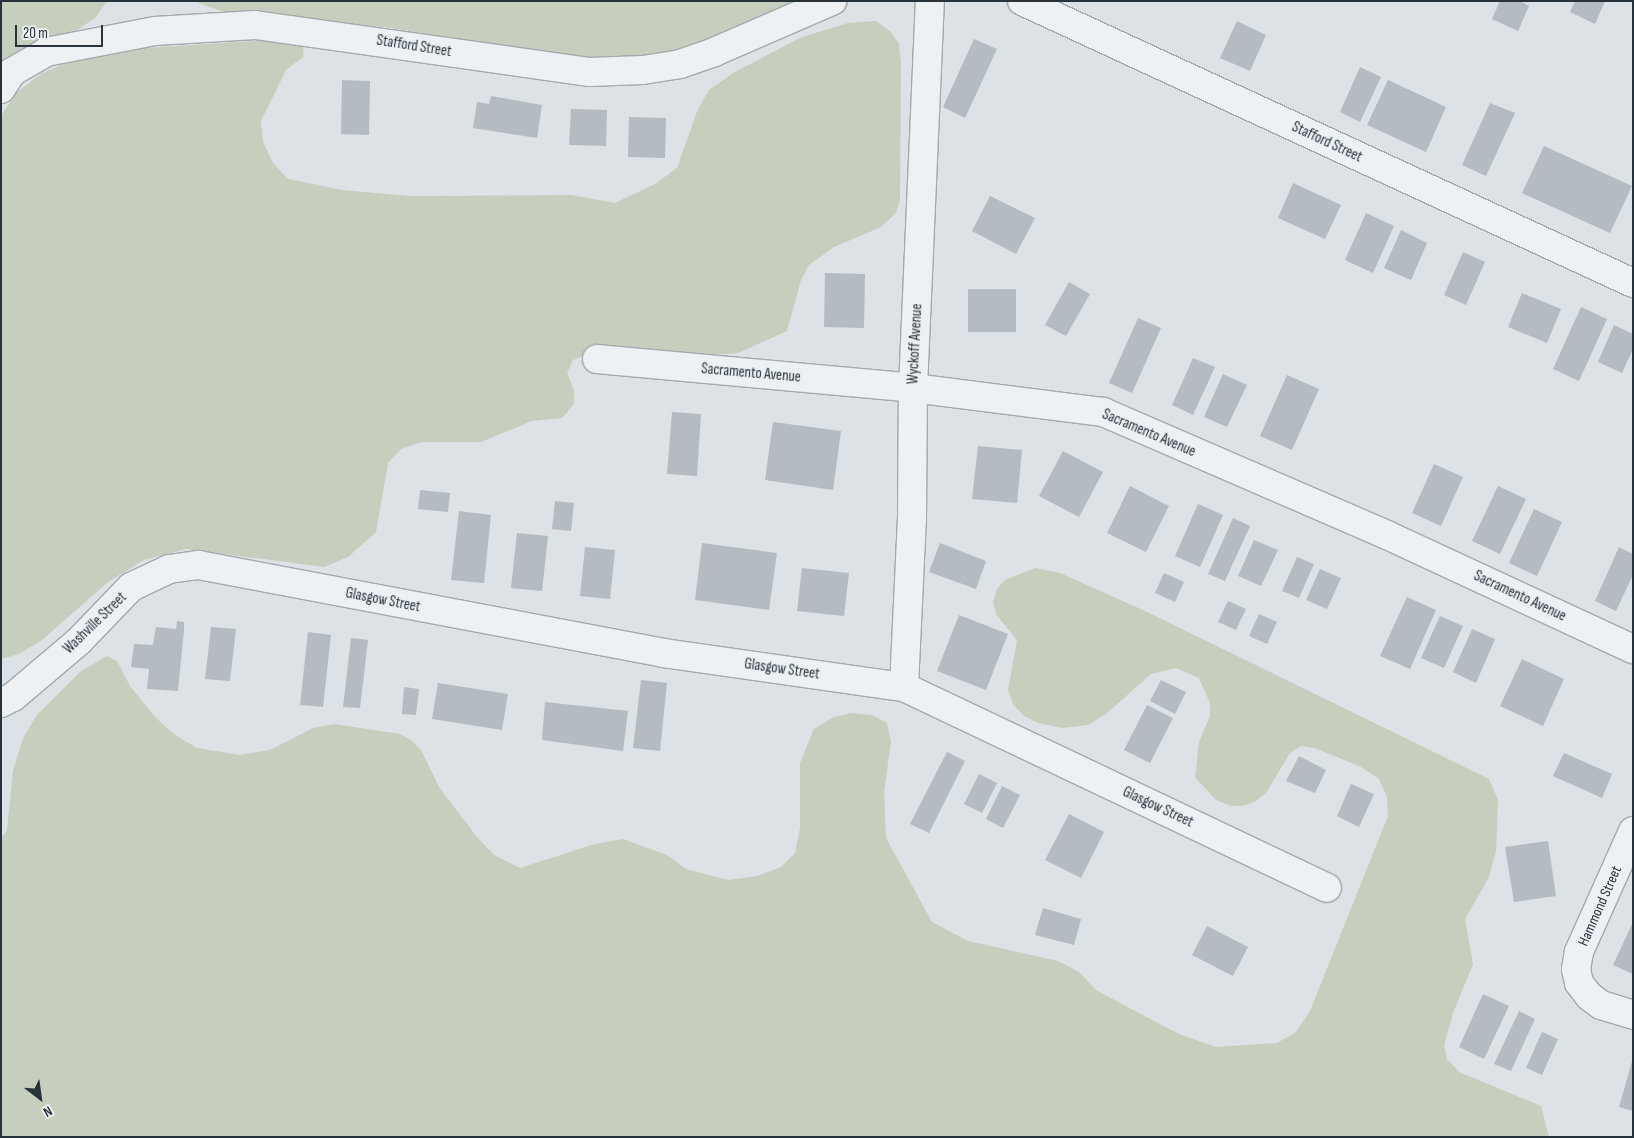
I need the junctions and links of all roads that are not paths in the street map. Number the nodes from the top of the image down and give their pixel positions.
1 (832, 1) edge
2 (930, 1) edge
3 (1022, 1) edge
4 (1, 89) edge
5 (1633, 283) edge
6 (597, 359) dead end
7 (913, 388) junction
8 (199, 565) joint
9 (1633, 649) edge
10 (904, 686) junction
11 (1, 703) edge
12 (1633, 831) edge
13 (1327, 888) dead end
14 (1633, 1015) edge

1 - 4 street, Stafford Street
2 - 7 street, Wyckoff Avenue
3 - 5 street, Stafford Street
6 - 7 street, Sacramento Avenue
7 - 9 street, Sacramento Avenue
7 - 10 street, Wyckoff Avenue
8 - 10 street, Glasgow Street
8 - 11 street, Washville Street
10 - 13 street, Glasgow Street
12 - 14 street, Hammond Street

